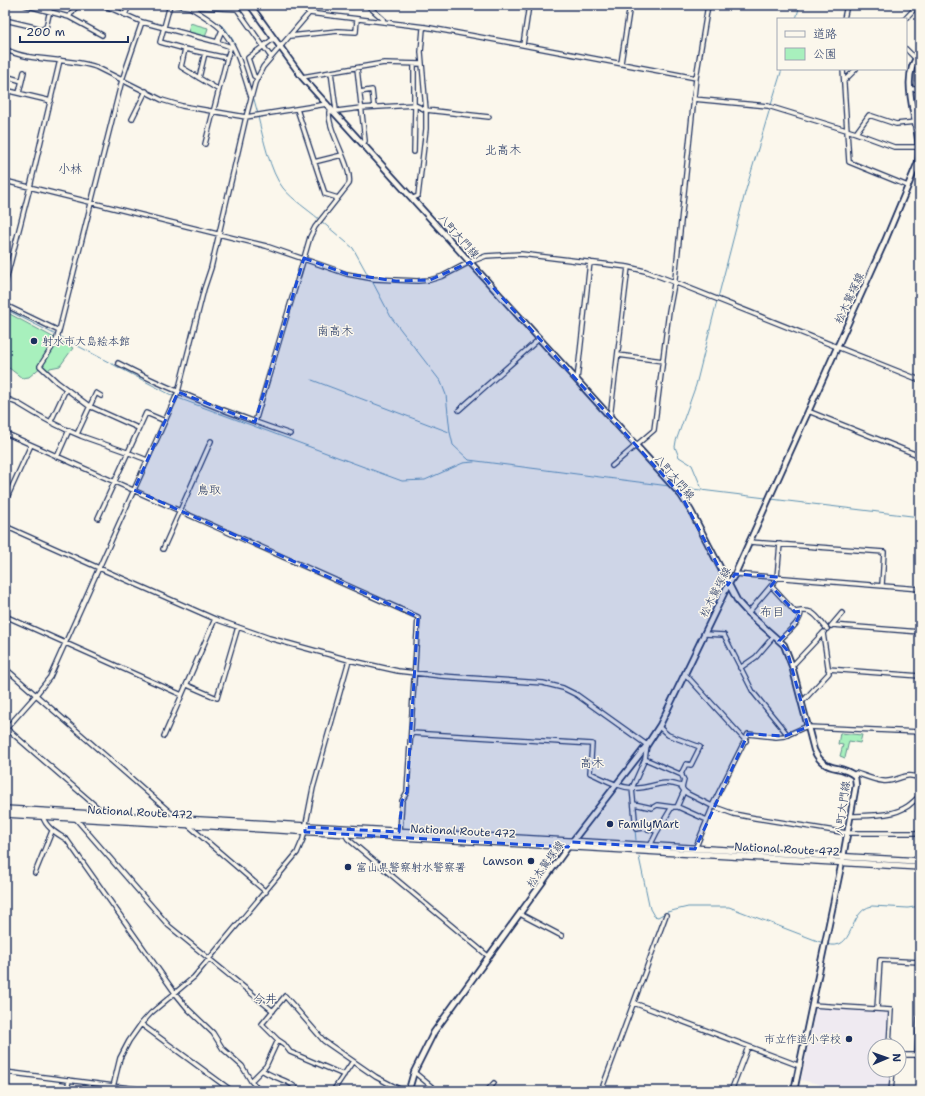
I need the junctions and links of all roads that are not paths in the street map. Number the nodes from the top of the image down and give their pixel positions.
1 (25, 5) edge
2 (52, 5) edge
3 (87, 5) edge
4 (104, 5) edge
5 (129, 5) edge
6 (170, 5) edge
7 (175, 5) edge
8 (250, 5) edge
9 (300, 5) edge
10 (316, 5) edge
11 (367, 5) edge
12 (529, 5) edge
13 (630, 5) edge
14 (708, 5) edge
15 (847, 5) edge
16 (918, 5) edge
17 (190, 7) edge
18 (50, 11) junction
19 (309, 13) junction
20 (125, 15) junction
21 (69, 17) junction
22 (844, 18) edge
23 (906, 18) edge
24 (357, 19) junction
25 (5, 20) edge
26 (142, 22) junction
27 (384, 22) junction
28 (425, 27) junction
29 (164, 28) junction
30 (222, 30) junction
31 (102, 35) dead end
32 (290, 36) junction
33 (273, 38) junction
34 (216, 42) junction
35 (523, 45) junction
36 (232, 46) junction
37 (263, 46) junction
38 (280, 47) junction
39 (5, 49) edge
40 (185, 49) junction
41 (907, 50) edge
42 (920, 52) edge
43 (205, 53) junction
44 (271, 57) junction
45 (227, 58) junction
46 (60, 60) junction
47 (915, 60) junction
48 (621, 63) junction
49 (414, 64) junction
50 (422, 64) junction
51 (920, 64) edge
52 (357, 68) junction
53 (843, 70) edge
54 (855, 70) edge
55 (24, 72) dead end
56 (331, 72) junction
57 (5, 76) edge
58 (302, 77) junction
59 (199, 78) junction
60 (257, 78) junction
61 (696, 78) junction
62 (122, 80) junction
63 (22, 81) junction
64 (844, 81) junction
65 (910, 89) junction
66 (920, 89) edge
67 (5, 90) edge
68 (219, 90) junction
69 (146, 91) junction
70 (360, 92) junction
71 (19, 93) junction
72 (251, 98) junction
73 (693, 99) junction
74 (51, 100) junction
75 (327, 104) junction
76 (415, 105) junction
77 (374, 107) junction
78 (913, 107) junction
79 (362, 108) junction
80 (920, 108) edge
81 (297, 109) junction
82 (334, 110) junction
83 (426, 110) junction
84 (213, 112) junction
85 (246, 117) junction
86 (489, 117) dead end
87 (132, 119) dead end
88 (918, 125) edge
89 (847, 131) junction
90 (856, 133) junction
91 (205, 144) dead end
92 (363, 144) junction
93 (919, 147) edge
94 (414, 152) dead end
95 (342, 155) junction
96 (314, 162) junction
97 (5, 181) edge
98 (908, 186) junction
99 (30, 187) junction
100 (338, 198) junction
101 (413, 198) junction
102 (91, 203) junction
103 (218, 234) junction
104 (304, 258) junction
105 (470, 262) junction
106 (590, 262) junction
107 (628, 267) junction
108 (674, 282) junction
109 (5, 284) edge
110 (5, 305) edge
111 (59, 331) junction
112 (539, 339) junction
113 (837, 346) junction
114 (618, 355) junction
115 (663, 360) junction
116 (118, 362) dead end
117 (577, 380) junction
118 (920, 380) edge
119 (66, 389) junction
120 (178, 392) junction
121 (101, 396) dead end
122 (6, 398) edge
123 (5, 404) edge
124 (89, 406) junction
125 (459, 410) dead end
126 (808, 411) junction
127 (610, 418) junction
128 (51, 421) junction
129 (165, 421) junction
130 (255, 422) junction
131 (138, 428) junction
132 (69, 430) junction
133 (5, 433) edge
134 (77, 434) junction
135 (290, 434) dead end
136 (211, 441) dead end
137 (31, 444) junction
138 (636, 446) junction
139 (128, 452) junction
140 (57, 456) junction
141 (920, 456) edge
142 (147, 460) junction
143 (612, 466) dead end
144 (115, 482) junction
145 (134, 490) junction
146 (5, 502) edge
147 (180, 511) junction
148 (98, 518) dead end
149 (5, 526) edge
150 (749, 542) junction
151 (780, 544) junction
152 (163, 549) dead end
153 (99, 568) junction
154 (735, 574) junction
155 (777, 577) junction
156 (728, 585) junction
157 (882, 585) junction
158 (771, 586) junction
159 (920, 589) edge
160 (801, 611) junction
161 (748, 613) junction
162 (842, 613) dead end
163 (5, 616) edge
164 (215, 619) junction
165 (832, 625) junction
166 (238, 627) junction
167 (827, 629) junction
168 (920, 632) edge
169 (823, 633) junction
170 (705, 634) junction
171 (774, 636) junction
172 (779, 641) junction
173 (65, 643) junction
174 (349, 660) junction
175 (792, 666) junction
176 (5, 668) edge
177 (740, 668) junction
178 (828, 669) junction
179 (415, 674) junction
180 (686, 675) junction
181 (920, 676) edge
182 (187, 685) junction
183 (36, 695) junction
184 (182, 695) junction
185 (800, 701) junction
186 (659, 727) junction
187 (808, 727) junction
188 (6, 729) edge
189 (920, 732) edge
190 (411, 733) junction
191 (788, 735) junction
192 (164, 736) dead end
193 (746, 741) junction
194 (647, 745) junction
195 (645, 759) junction
196 (682, 775) junction
197 (854, 775) junction
198 (920, 778) edge
199 (616, 785) junction
200 (632, 788) junction
201 (683, 789) junction
202 (920, 796) edge
203 (634, 804) junction
204 (713, 806) junction
205 (672, 807) junction
206 (678, 807) junction
207 (5, 809) edge
208 (5, 814) edge
209 (107, 816) junction
210 (850, 816) junction
211 (43, 817) junction
212 (76, 819) junction
213 (179, 820) junction
214 (707, 820) junction
215 (188, 825) junction
216 (305, 830) junction
217 (52, 831) junction
218 (657, 831) junction
219 (400, 832) junction
220 (847, 833) junction
221 (920, 833) edge
222 (345, 834) junction
223 (572, 842) junction
224 (650, 846) junction
225 (568, 847) junction
226 (696, 849) junction
227 (843, 859) junction
228 (920, 861) edge
229 (920, 867) edge
230 (35, 873) dead end
231 (266, 892) junction
232 (520, 914) junction
233 (666, 915) dead end
234 (562, 936) dead end
235 (488, 956) junction
236 (210, 960) junction
237 (920, 962) edge
238 (175, 992) junction
239 (634, 1003) junction
240 (812, 1005) junction
241 (877, 1009) junction
242 (273, 1011) junction
243 (920, 1018) edge
244 (142, 1024) junction
245 (889, 1038) edge
246 (278, 1040) junction
247 (748, 1047) junction
248 (907, 1054) edge
249 (918, 1055) edge
250 (920, 1060) edge
251 (354, 1061) junction
252 (800, 1066) junction
253 (262, 1070) junction
254 (5, 1072) edge
255 (414, 1072) junction
256 (344, 1075) junction
257 (892, 1078) edge
258 (69, 1080) junction
259 (252, 1081) junction
260 (494, 1083) dead end
261 (113, 1086) junction
262 (67, 1091) edge
263 (112, 1091) edge
264 (153, 1091) edge
265 (232, 1091) edge
266 (260, 1091) edge
267 (299, 1091) edge
268 (333, 1091) edge
269 (403, 1091) edge
270 (409, 1091) edge
271 (437, 1091) edge
272 (487, 1091) edge
273 (602, 1091) edge
274 (731, 1091) edge
275 (794, 1091) edge
276 (891, 1091) edge

1 - 18 street
2 - 18 street
3 - 21 street
4 - 20 street
5 - 20 street
6 - 29 street
7 - 17 street
8 - 33 main road, 八町大門線
9 - 19 street
10 - 19 street
11 - 27 street
12 - 35 street
13 - 48 street
14 - 61 street
15 - 22 street
16 - 23 street
17 - 30 street
17 - 37 street
18 - 21 street
18 - 25 street
19 - 24 street
19 - 32 street
20 - 26 street
21 - 31 street
24 - 27 street
24 - 32 street
26 - 29 street
26 - 62 street
27 - 28 street
28 - 35 street
28 - 50 street
29 - 34 street
29 - 40 street
30 - 34 street
30 - 36 street
32 - 38 street
33 - 37 street
33 - 38 main road, 八町大門線
34 - 36 street
35 - 48 street
36 - 45 street
36 - 72 street
37 - 44 street
37 - 60 street
38 - 44 street
38 - 58 main road, 八町大門線
39 - 46 street
40 - 43 street
40 - 59 street
41 - 47 street
42 - 47 main road, 松木鷲塚線
43 - 45 street
43 - 59 street
44 - 60 street
45 - 68 street
46 - 62 street
46 - 74 street
47 - 51 street
47 - 65 main road, 松木鷲塚線
48 - 61 street
49 - 50 street
49 - 52 street
49 - 76 street
50 - 83 street
52 - 56 street
52 - 70 street
53 - 64 street
54 - 64 street
55 - 63 street
56 - 58 street
56 - 82 street
57 - 63 street
58 - 75 main road, 八町大門線
59 - 68 street
60 - 72 street
61 - 73 street
62 - 69 street
62 - 102 street
63 - 71 street
64 - 89 street
65 - 66 street
65 - 78 main road, 松木鷲塚線
67 - 71 street
68 - 84 street
69 - 84 street
69 - 87 street
70 - 77 street
70 - 79 street
71 - 74 street
72 - 85 street
73 - 89 street
73 - 108 street
74 - 99 street
75 - 81 street
75 - 82 main road, 八町大門線
76 - 77 street
76 - 83 street
76 - 94 street
77 - 79 street
78 - 80 street
78 - 88 main road, 松木鷲塚線
79 - 82 street
79 - 92 street
81 - 85 street
81 - 96 street
82 - 92 main road, 八町大門線
82 - 95 street
83 - 86 street
83 - 101 street
84 - 85 street
84 - 91 street
85 - 103 street
88 - 90 street
88 - 93 main road, 松木鷲塚線
89 - 90 street
89 - 98 street
90 - 93 street
92 - 101 main road, 八町大門線
93 - 98 main road, 松木鷲塚線
95 - 96 street
95 - 100 street
96 - 100 street
97 - 99 street
98 - 113 main road, 松木鷲塚線
99 - 102 street
99 - 109 street
100 - 104 street
101 - 105 main road, 八町大門線
102 - 103 street
102 - 111 street
103 - 104 street
103 - 120 street
104 - 105 street
104 - 130 street
105 - 106 street
105 - 112 main road, 八町大門線
106 - 107 street
106 - 117 street
107 - 108 street
107 - 114 street
108 - 113 street
108 - 115 street
110 - 111 street
111 - 119 street
112 - 117 main road, 八町大門線
112 - 125 street
113 - 118 street
113 - 126 main road, 松木鷲塚線
114 - 115 street
114 - 127 street
115 - 138 street
116 - 120 street
117 - 127 main road, 八町大門線
119 - 124 street
119 - 128 street
120 - 129 street
120 - 130 street
121 - 124 street
122 - 123 street
122 - 128 street
124 - 131 street
124 - 134 street
126 - 141 street
126 - 150 main road, 松木鷲塚線
127 - 138 main road, 八町大門線
128 - 132 street
129 - 131 street
129 - 142 street
130 - 135 street
131 - 139 street
132 - 134 street
132 - 140 street
133 - 137 street
134 - 139 street
136 - 147 street
137 - 140 street
137 - 146 street
138 - 143 street
138 - 156 main road, 八町大門線
139 - 142 street
139 - 144 street
140 - 144 street
142 - 145 street
144 - 145 street
144 - 148 street
145 - 147 street
145 - 153 street
147 - 152 street
147 - 179 street
149 - 153 street
150 - 151 street
150 - 154 main road, 松木鷲塚線
151 - 155 street
151 - 157 street
153 - 164 street
153 - 173 street
154 - 155 street
154 - 156 main road, 松木鷲塚線
155 - 157 street
155 - 158 street
156 - 161 main road, 八町大門線
156 - 170 main road, 松木鷲塚線
157 - 159 street
158 - 160 street
158 - 161 street
160 - 167 street
160 - 172 street
161 - 171 main road, 八町大門線
162 - 165 street
163 - 173 street
164 - 166 street
164 - 182 street
165 - 167 street
165 - 168 street
166 - 174 street
166 - 182 street
167 - 169 street
169 - 175 street
169 - 178 street
170 - 177 street
170 - 180 main road, 松木鷲塚線
171 - 172 main road, 八町大門線
171 - 177 street
172 - 175 main road, 八町大門線
173 - 183 street
173 - 184 street
174 - 179 street
174 - 216 street
175 - 185 main road, 八町大門線
176 - 183 street
177 - 191 street
178 - 181 street
178 - 185 street
179 - 190 street
179 - 194 street
180 - 186 main road, 松木鷲塚線
180 - 193 street
182 - 184 street
183 - 188 street
183 - 213 street
184 - 192 street
185 - 187 main road, 八町大門線
186 - 194 main road, 松木鷲塚線
186 - 196 street
187 - 189 street
187 - 191 street
187 - 197 main road, 八町大門線
188 - 209 street
190 - 199 street
190 - 219 street
191 - 193 street
193 - 204 street
194 - 195 street
194 - 199 main road, 松木鷲塚線
195 - 196 street
195 - 200 street
196 - 201 street
197 - 198 street
197 - 210 main road, 八町大門線
199 - 200 street
199 - 223 main road, 松木鷲塚線
200 - 201 street
200 - 203 street
201 - 204 street
201 - 206 street
202 - 210 street
203 - 205 street
203 - 218 street
204 - 214 street
204 - 220 street
205 - 206 street
205 - 218 street
206 - 214 street
207 - 209 highway, National Route 472
208 - 211 highway, National Route 472
209 - 213 highway, National Route 472
210 - 220 main road, 八町大門線
211 - 212 highway, National Route 472
211 - 217 street
212 - 215 highway, National Route 472
212 - 236 street
213 - 216 highway, National Route 472
214 - 226 street
215 - 216 highway, National Route 472
215 - 231 street
216 - 219 highway, National Route 472
216 - 222 highway, National Route 472
216 - 231 street
217 - 230 street
217 - 238 street
218 - 224 street
219 - 223 highway, National Route 472
220 - 221 street
220 - 227 main road, 八町大門線
222 - 225 highway, National Route 472
222 - 235 street
223 - 224 highway, National Route 472
223 - 225 main road, 松木鷲塚線
224 - 226 highway, National Route 472
225 - 227 highway, National Route 472
225 - 232 main road, 松木鷲塚線
226 - 227 highway, National Route 472
227 - 228 highway, National Route 472
227 - 229 highway, National Route 472
227 - 240 main road, 八町大門線
231 - 236 street
232 - 234 street
232 - 235 main road, 松木鷲塚線
233 - 239 street
235 - 255 main road, 松木鷲塚線
236 - 238 street
236 - 242 street
237 - 241 street
238 - 244 street
238 - 259 street
239 - 247 street
239 - 273 street
240 - 241 street
240 - 252 main road, 八町大門線
241 - 245 street
242 - 246 street
242 - 251 street
243 - 249 street
244 - 261 street
244 - 265 street
246 - 253 street
246 - 256 street
247 - 252 street
247 - 274 street
248 - 249 street
249 - 250 street
251 - 256 street
251 - 269 street
252 - 275 main road, 八町大門線
253 - 259 street
253 - 267 street
254 - 258 street
255 - 270 main road, 松木鷲塚線
255 - 271 street
256 - 268 street
257 - 276 street
258 - 261 street
258 - 262 street
259 - 266 street
260 - 272 street
261 - 263 street
261 - 264 street

